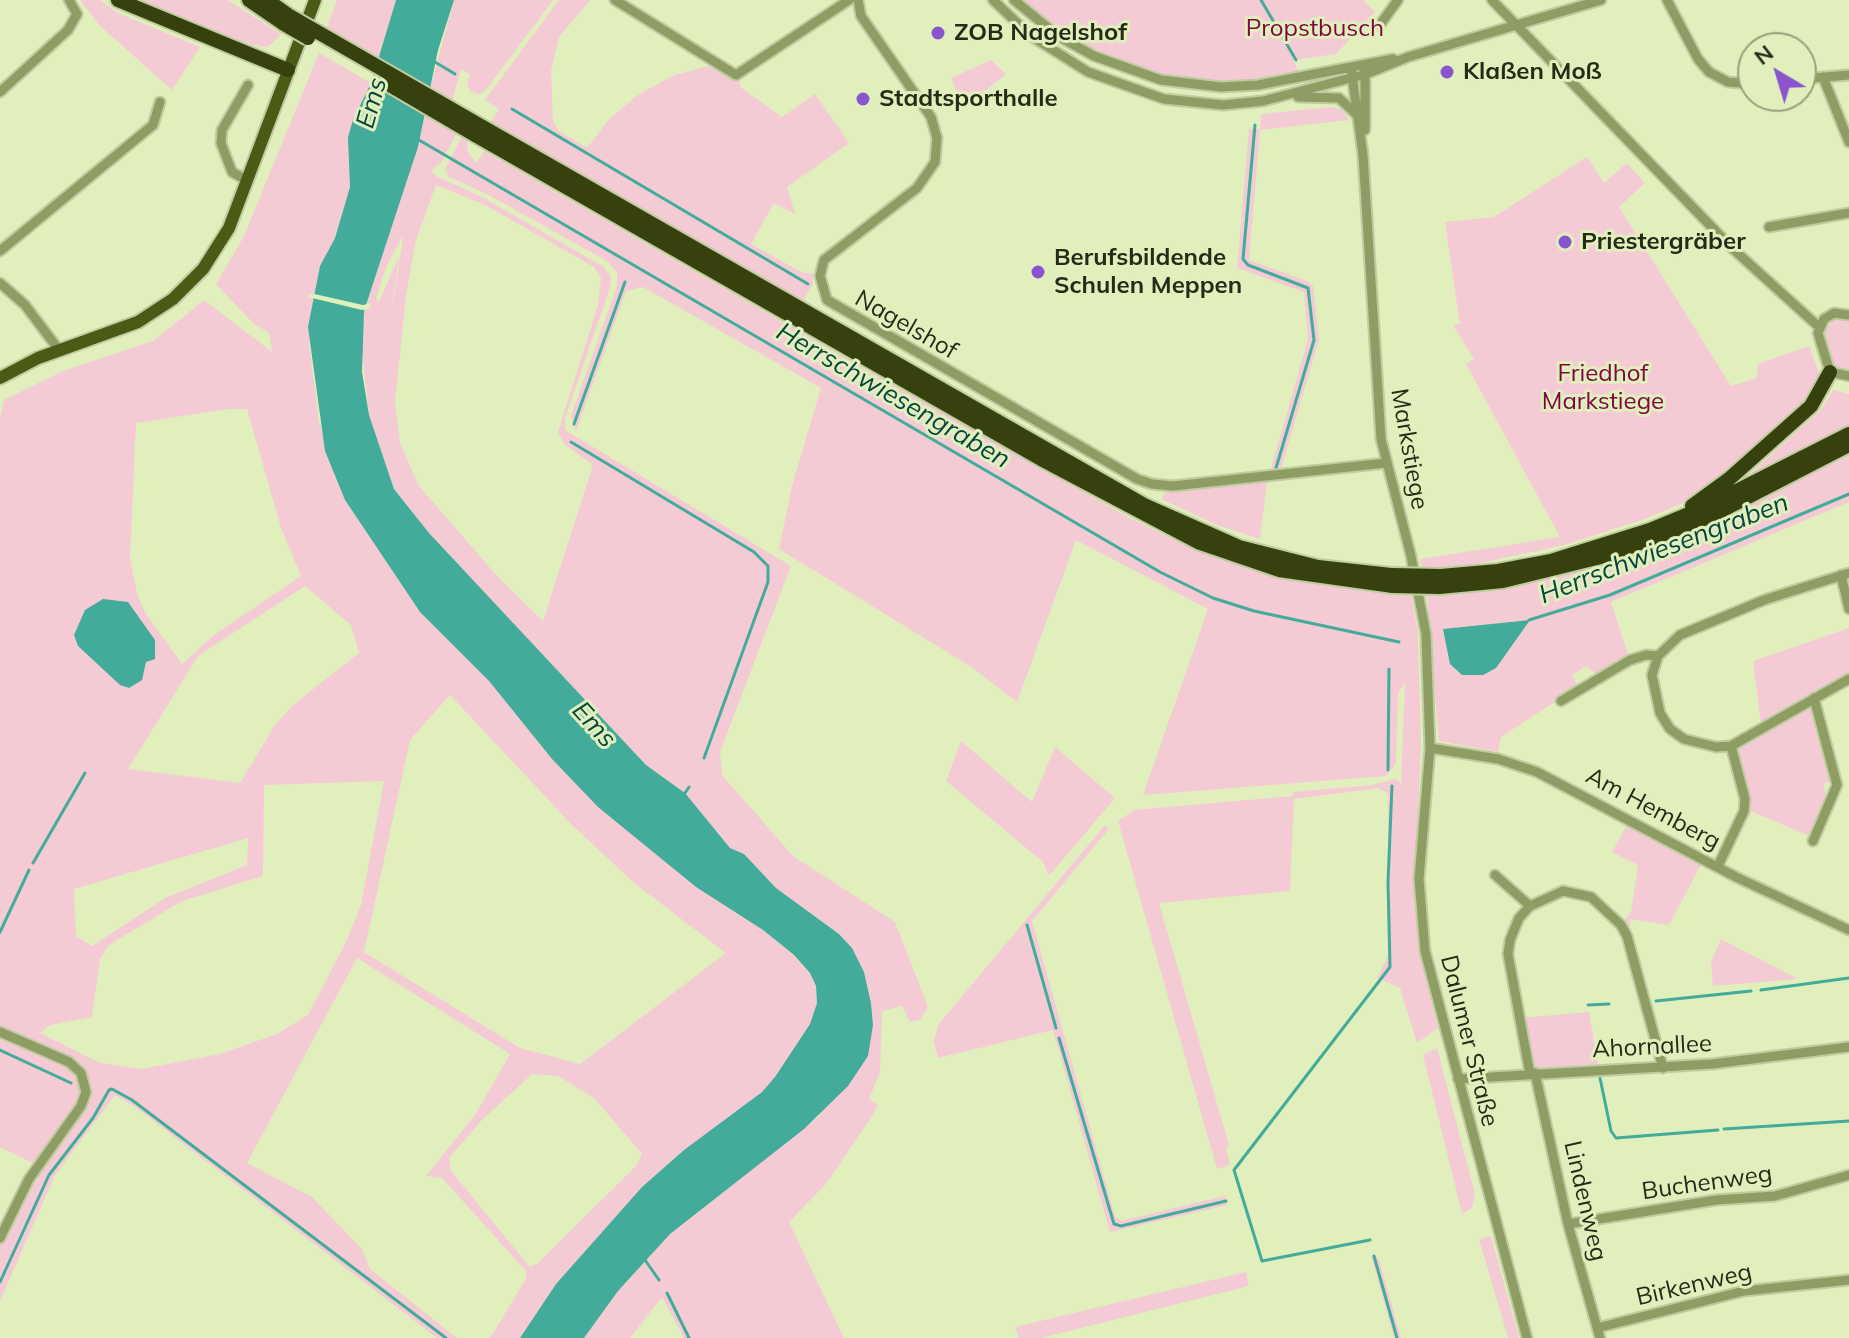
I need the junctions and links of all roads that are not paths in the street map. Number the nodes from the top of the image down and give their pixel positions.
1 (69, 0) edge
2 (118, 0) edge
3 (249, 0) edge
4 (267, 0) edge
5 (315, 0) edge
6 (615, 0) edge
7 (849, 0) edge
8 (858, 0) edge
9 (993, 0) edge
10 (1014, 0) edge
11 (1398, 0) edge
12 (1492, 0) edge
13 (1565, 0) edge
14 (1601, 0) edge
15 (1667, 0) edge
16 (1567, 11) junction
17 (286, 19) junction
18 (1379, 26) dead end
19 (1515, 26) junction
20 (288, 70) junction
21 (1365, 70) junction
22 (1352, 73) junction
23 (1849, 75) edge
24 (1823, 77) junction
25 (1817, 78) edge
26 (1737, 83) edge
27 (248, 85) dead end
28 (0, 92) edge
29 (1263, 101) junction
30 (160, 102) dead end
31 (1359, 118) junction
32 (1849, 142) edge
33 (1363, 155) junction
34 (248, 181) junction
35 (1849, 213) edge
36 (1769, 227) dead end
37 (0, 251) edge
38 (0, 283) edge
39 (1849, 315) edge
40 (1819, 327) junction
41 (59, 350) junction
42 (1830, 372) junction
43 (1849, 376) edge
44 (0, 378) edge
45 (1849, 434) edge
46 (1849, 445) edge
47 (1386, 463) junction
48 (1650, 530) junction
49 (1845, 574) edge
50 (1440, 581) junction
51 (1849, 609) edge
52 (1658, 656) junction
53 (1849, 679) edge
54 (1814, 698) junction
55 (1561, 701) dead end
56 (1731, 746) junction
57 (1430, 748) junction
58 (1849, 782) edge
59 (1837, 785) junction
60 (1813, 841) dead end
61 (1718, 866) junction
62 (1495, 875) dead end
63 (1530, 906) junction
64 (1849, 930) edge
65 (0, 1032) edge
66 (1849, 1047) edge
67 (1663, 1068) junction
68 (1532, 1073) junction
69 (1458, 1079) junction
70 (1849, 1175) edge
71 (1568, 1224) junction
72 (0, 1238) edge
73 (1849, 1280) edge
74 (1599, 1333) edge
75 (1527, 1338) edge

1 - 28 street
2 - 20 highway
3 - 17 highway
4 - 17 highway
5 - 20 main road
6 - 7 street
8 - 47 street, Nagelshof
9 - 29 street
10 - 22 street
11 - 18 street
12 - 19 street
13 - 16 street
14 - 16 street
15 - 26 street
16 - 19 street
17 - 50 highway, bridge
19 - 21 street
19 - 40 street
20 - 34 main road
21 - 22 street
21 - 33 street, Markstiege
22 - 29 street
22 - 31 street, Markstiege
23 - 24 street
24 - 25 street
24 - 32 street
27 - 34 street
29 - 31 street
30 - 37 street
31 - 33 street, Markstiege
33 - 47 street, Markstiege
34 - 41 main road
35 - 36 street
38 - 41 street
39 - 40 street
40 - 42 street
41 - 44 main road
42 - 43 street
42 - 48 highway
45 - 48 highway
46 - 50 highway
47 - 57 street, Markstiege
48 - 50 highway
49 - 51 street
49 - 52 street
52 - 55 street
52 - 56 street
53 - 54 street
54 - 56 street
54 - 59 street
56 - 61 street
57 - 61 street, Am Hemberg
57 - 69 street, Dalumer Straße
58 - 59 street
59 - 60 street
61 - 64 street, Am Hemberg
62 - 63 street
63 - 67 street
63 - 68 street, Lindenweg
65 - 72 street
66 - 67 street, Ahornallee
67 - 68 street, Ahornallee
68 - 69 street, Ahornallee
68 - 71 street, Lindenweg
69 - 75 street, Dalumer Straße
70 - 71 street, Buchenweg
71 - 74 street, Lindenweg
73 - 74 street, Birkenweg

